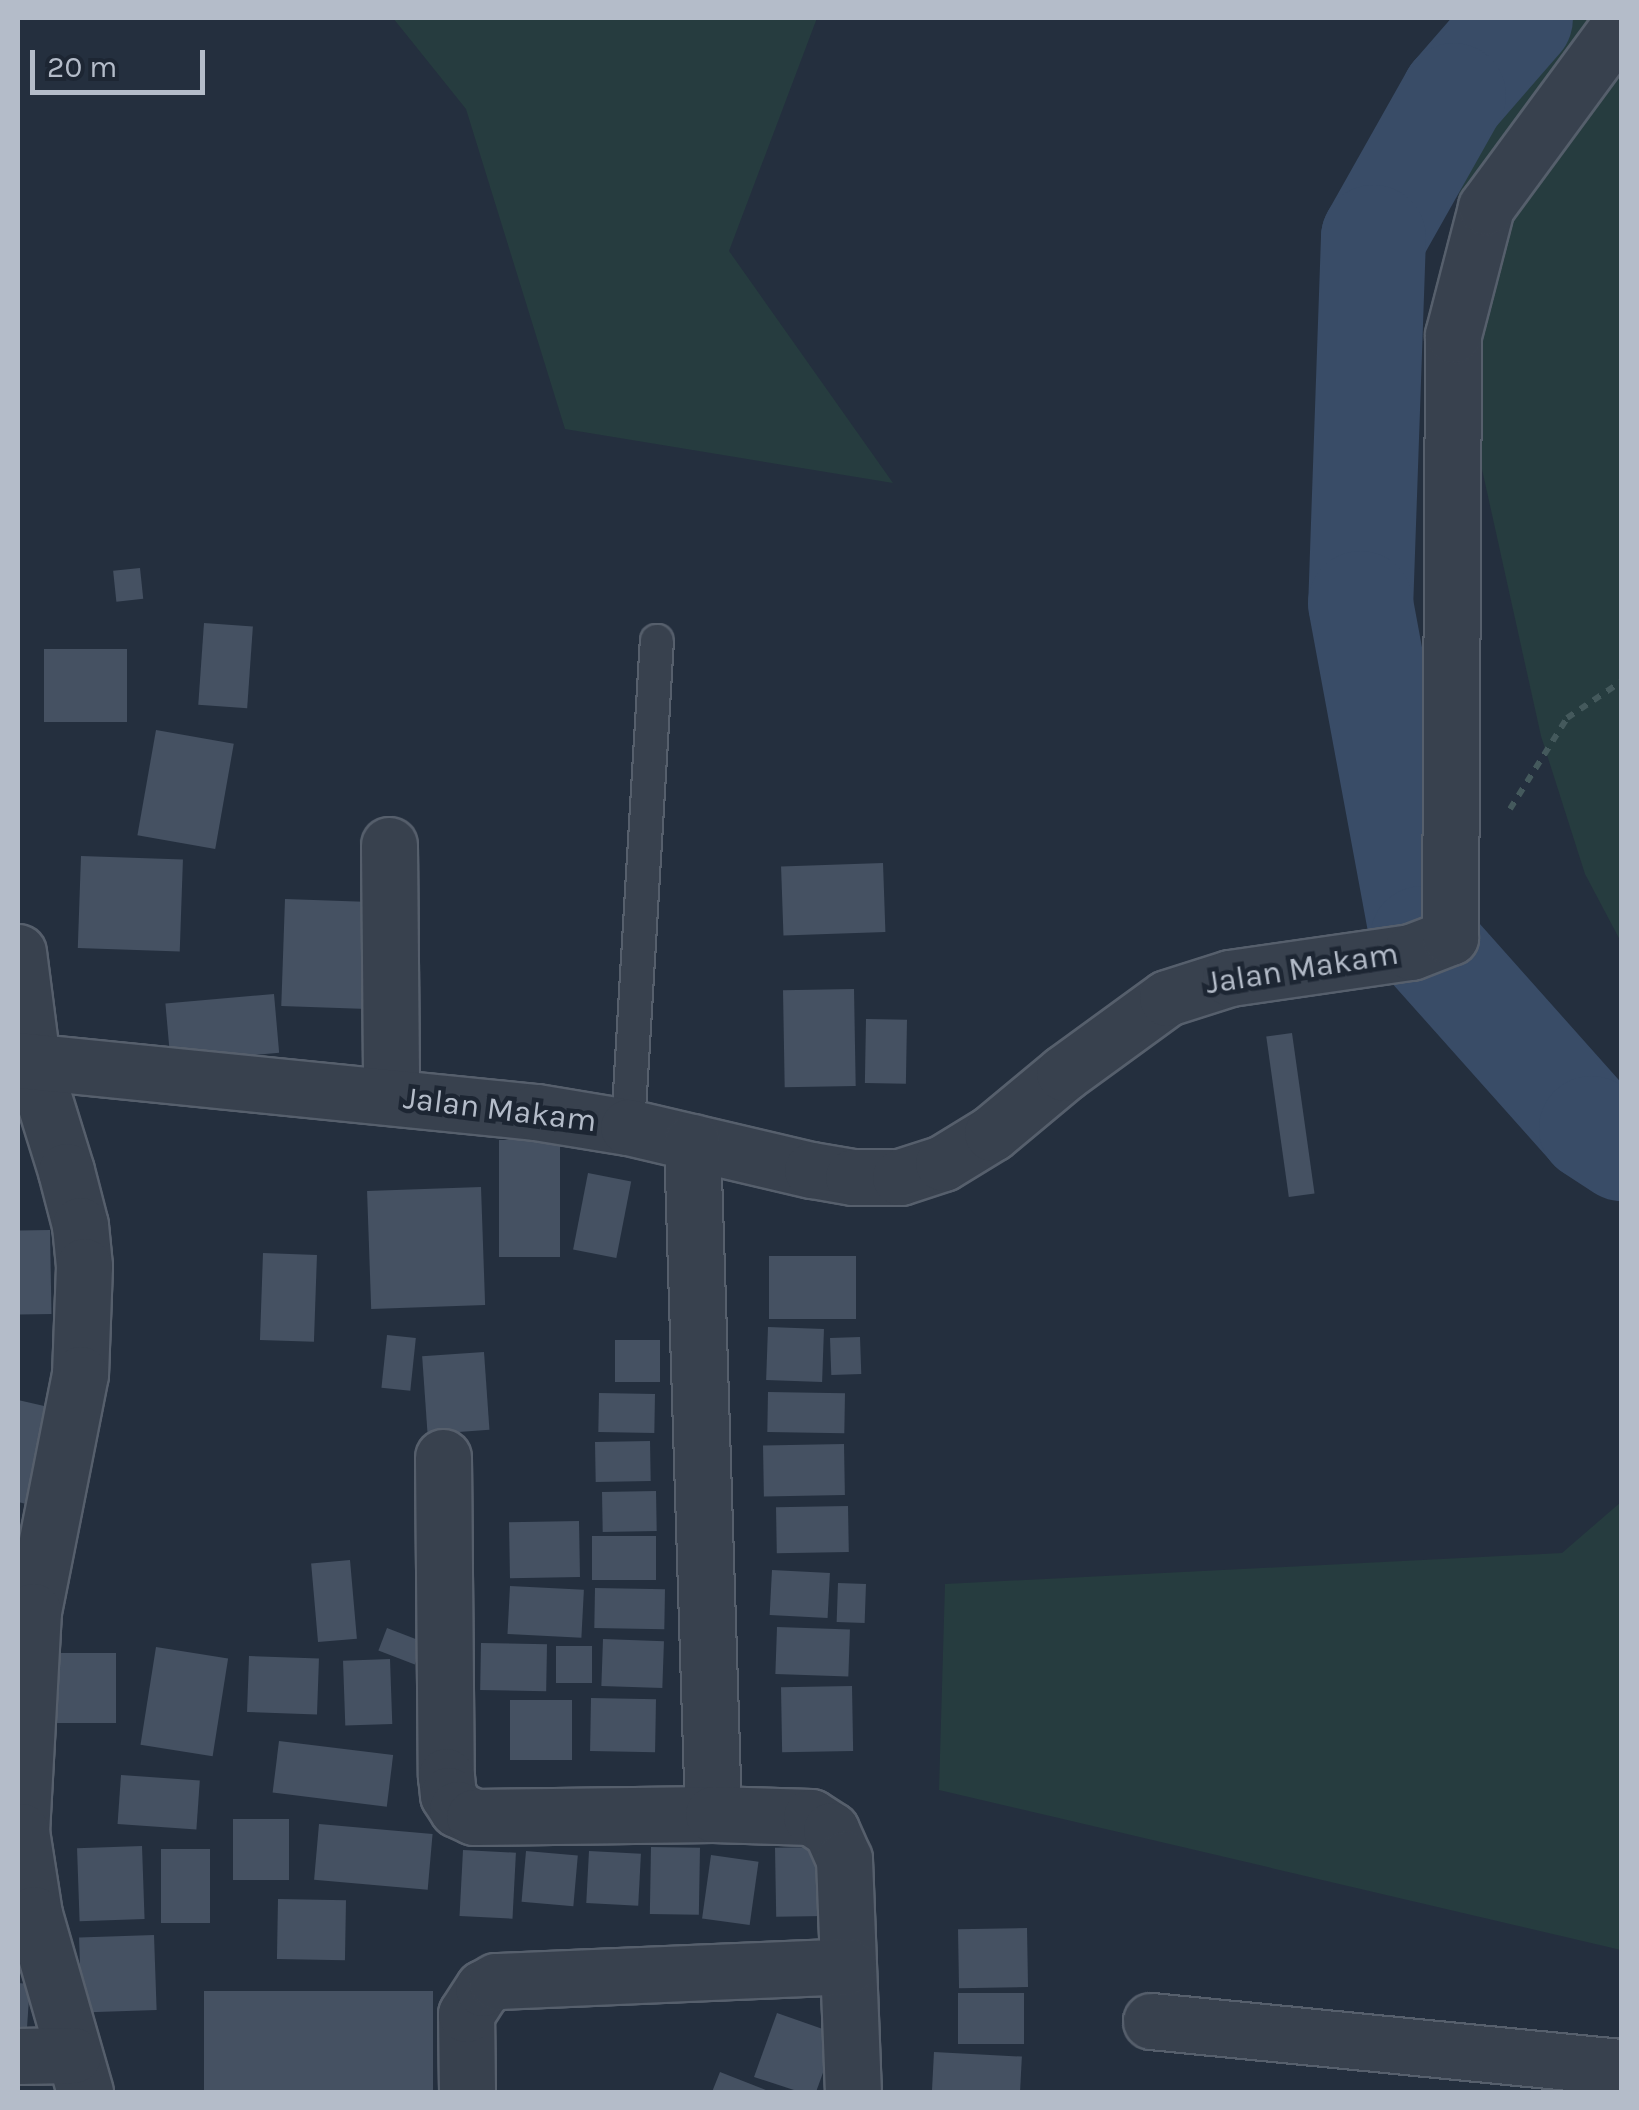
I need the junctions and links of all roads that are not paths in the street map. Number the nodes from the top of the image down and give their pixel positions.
1 (1622, 22) edge
2 (658, 641) dead end
3 (389, 844) dead end
4 (18, 952) edge
5 (25, 1060) edge
6 (391, 1096) junction
7 (628, 1126) junction
8 (692, 1142) junction
9 (443, 1457) dead end
10 (713, 1814) junction
11 (848, 1966) junction
12 (1151, 2021) dead end
13 (18, 2056) edge
14 (1622, 2067) edge
15 (79, 2074) edge
16 (467, 2092) edge
17 (853, 2092) edge

1 - 8 street, Jalan Makam
2 - 7 lane
3 - 6 street
4 - 5 street
5 - 6 street, Jalan Makam
5 - 15 street
6 - 7 street, Jalan Makam
7 - 8 street, Jalan Makam
8 - 10 street
9 - 10 street
10 - 11 street
11 - 16 street
11 - 17 street
12 - 14 street
13 - 15 street

